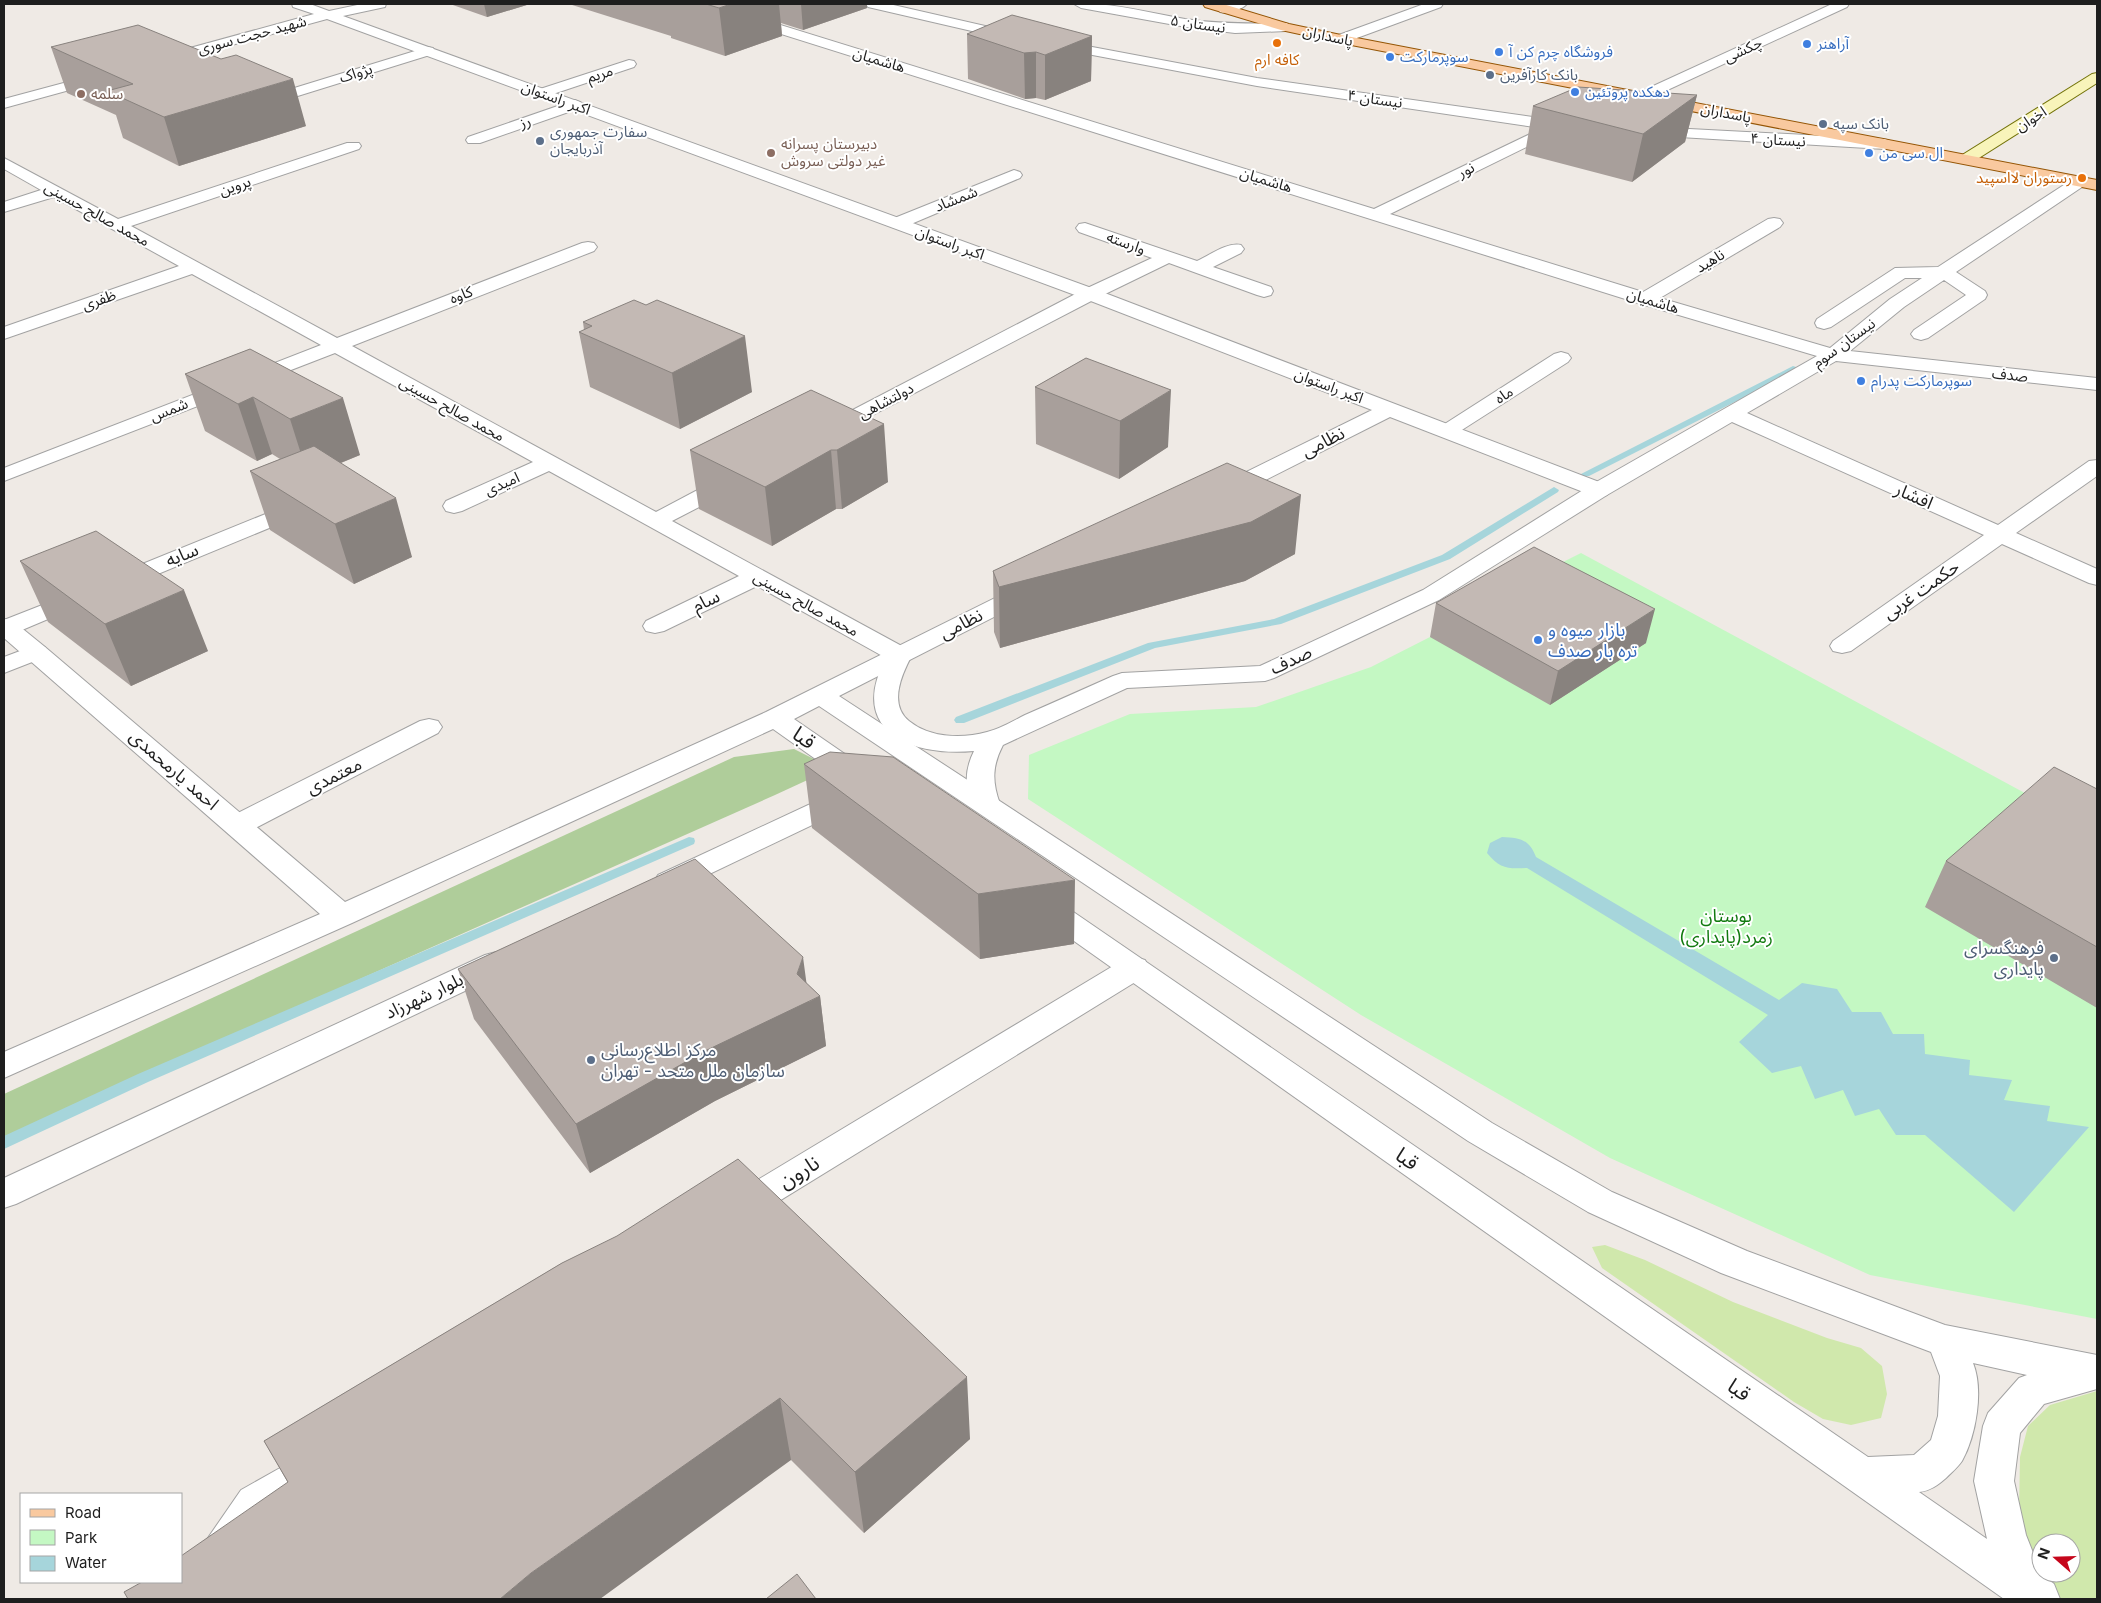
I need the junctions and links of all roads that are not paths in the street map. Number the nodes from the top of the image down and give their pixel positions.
1 (298, 4) edge
2 (355, 4) edge
3 (380, 4) edge
4 (700, 4) edge
5 (873, 4) edge
6 (1081, 4) edge
7 (1210, 4) edge
8 (1240, 4) edge
9 (1436, 4) edge
10 (1842, 4) edge
11 (1225, 9) junction
12 (327, 15) junction
13 (1286, 27) junction
14 (1341, 39) junction
15 (428, 51) junction
16 (146, 64) edge
17 (629, 64) dead end
18 (118, 72) edge
19 (2097, 78) edge
20 (542, 93) junction
21 (283, 96) dead end
22 (1643, 96) junction
23 (4, 104) edge
24 (575, 105) junction
25 (1558, 126) junction
26 (1587, 128) edge
27 (1635, 131) edge
28 (474, 140) dead end
29 (1884, 144) junction
30 (353, 146) dead end
31 (1965, 160) junction
32 (4, 162) edge
33 (1014, 175) dead end
34 (2079, 182) junction
35 (2097, 185) edge
36 (56, 192) junction
37 (4, 207) edge
38 (1375, 214) junction
39 (898, 223) junction
40 (1774, 223) dead end
41 (117, 225) junction
42 (1085, 228) dead end
43 (588, 246) dead end
44 (1235, 249) dead end
45 (1166, 258) junction
46 (194, 267) junction
47 (1197, 268) junction
48 (1944, 272) junction
49 (1264, 291) dead end
50 (1090, 294) junction
51 (1646, 299) junction
52 (1824, 323) dead end
53 (4, 333) edge
54 (1921, 334) dead end
55 (334, 344) junction
56 (1833, 355) junction
57 (1560, 358) dead end
58 (2097, 384) edge
59 (1388, 409) junction
60 (1730, 413) junction
61 (1447, 432) junction
62 (806, 442) edge
63 (549, 463) junction
64 (2097, 466) edge
65 (753, 470) edge
66 (4, 475) edge
67 (1599, 490) junction
68 (322, 498) edge
69 (1202, 503) edge
70 (454, 506) dead end
71 (655, 521) junction
72 (2000, 535) junction
73 (756, 577) junction
74 (2097, 578) edge
75 (1042, 584) edge
76 (655, 626) dead end
77 (5, 627) edge
78 (1842, 646) dead end
79 (36, 652) junction
80 (900, 655) junction
81 (4, 666) edge
82 (820, 695) junction
83 (775, 718) junction
84 (429, 727) dead end
85 (993, 740) junction
86 (986, 804) junction
87 (238, 825) junction
88 (1019, 888) edge
89 (646, 892) edge
90 (342, 916) junction
91 (520, 952) edge
92 (1134, 968) junction
93 (4, 1066) edge
94 (4, 1194) edge
95 (707, 1228) edge
96 (1945, 1341) junction
97 (2096, 1372) edge
98 (323, 1463) edge
99 (1862, 1476) junction
100 (2034, 1596) edge
101 (191, 1599) edge

1 - 12 street, اکبر راستوان
2 - 12 street, شهید حجت سوری
3 - 12 street, شهید حجت سوری
4 - 38 street, هاشمیان
5 - 25 street, نیستان ۴
6 - 13 street, نیستان ۵
7 - 11 main road, پاسداران
8 - 11 street
9 - 14 street
10 - 22 street, چکشی
11 - 13 main road, پاسداران
12 - 15 street, اکبر راستوان
12 - 16 street, شهید حجت سوری
13 - 14 main road, پاسداران
14 - 22 main road, پاسداران
15 - 20 street, اکبر راستوان
15 - 21 street, پژواک
17 - 20 street, مریم
18 - 23 street
19 - 31 main road, اخوان
20 - 24 street, اکبر راستوان
22 - 29 main road, پاسداران
24 - 28 street, رز
24 - 39 street, اکبر راستوان
25 - 26 street, نیستان ۴
25 - 38 street, نور
27 - 29 street, نیستان ۴
29 - 31 main road, پاسداران
30 - 41 street, پروین
31 - 34 main road, پاسداران
32 - 36 street, محمد صالح حسینی
33 - 39 street, شمشاد
34 - 35 main road, پاسداران
34 - 48 street, نیستان سوم
36 - 37 street
36 - 41 street, محمد صالح حسینی
38 - 51 street, هاشمیان
39 - 50 street, اکبر راستوان
40 - 51 street, ناهید
41 - 46 street, محمد صالح حسینی
42 - 45 street, وارسته
43 - 55 street, کاوه
44 - 47 street
45 - 47 street, وارسته
45 - 50 street, وارسته
46 - 53 street, ظفری
46 - 55 street, محمد صالح حسینی
47 - 49 street, وارسته
48 - 52 street
48 - 54 street
48 - 56 street, نیستان سوم
50 - 59 street, اکبر راستوان
50 - 62 street, دولتشاهی
51 - 56 street, هاشمیان
55 - 63 street, محمد صالح حسینی
55 - 66 street, شمس
56 - 58 street, صدف
56 - 60 street, نیستان سوم
57 - 61 street, ماه
59 - 61 street, اکبر راستوان
59 - 69 street, نظامی
60 - 67 street, نیستان سوم
60 - 72 street, افشار
61 - 67 street, اکبر راستوان
63 - 70 street, امیدی
63 - 71 street, محمد صالح حسینی
64 - 72 street, حکمت غربی
65 - 71 street
67 - 85 street, صدف
68 - 77 street, سایه
71 - 73 street, محمد صالح حسینی
72 - 74 street, افشار
72 - 78 street, حکمت غربی
73 - 76 street, سام
73 - 80 street, محمد صالح حسینی
75 - 80 street, نظامی
77 - 79 street, احمد یارمحمدی
79 - 81 street
79 - 87 street, احمد یارمحمدی
80 - 82 street, نظامی
80 - 85 street
82 - 83 street, نظامی
82 - 86 street
83 - 89 street, قبا
83 - 90 street
84 - 87 street, معتمدی
85 - 86 street
86 - 96 street
87 - 90 street, احمد یارمحمدی
88 - 92 street, قبا
90 - 93 street
91 - 94 street, بلوار شهرزاد
92 - 95 street, نارون
92 - 99 street, قبا
96 - 97 street
96 - 99 street
97 - 100 street
98 - 101 street
99 - 100 street, قبا

